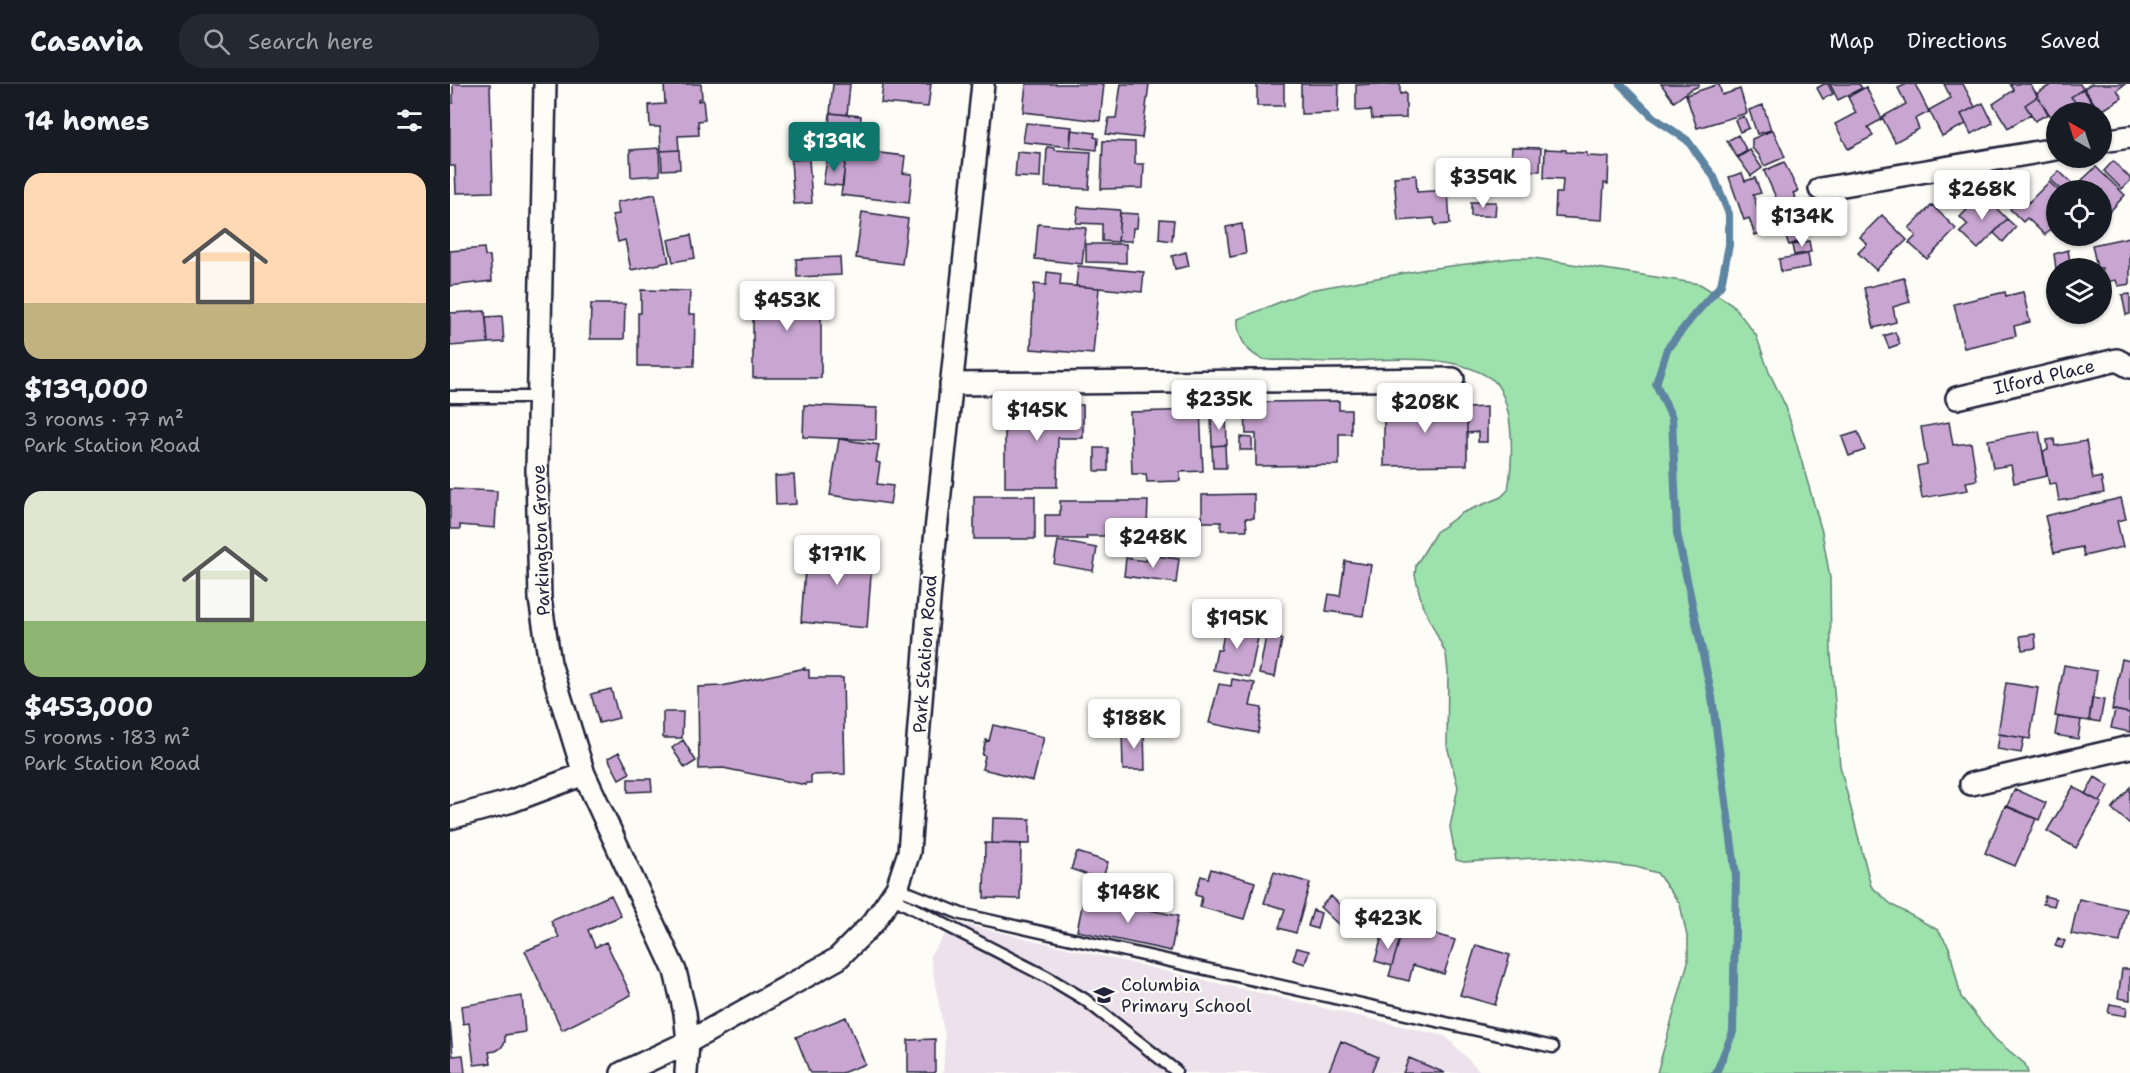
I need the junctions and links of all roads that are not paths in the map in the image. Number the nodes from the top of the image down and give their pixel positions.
1 (545, 84) edge
2 (983, 84) edge
3 (2130, 137) edge
4 (2112, 140) edge
5 (2046, 151) edge
6 (1820, 189) dead end
7 (2130, 367) edge
8 (1453, 379) dead end
9 (951, 384) junction
10 (450, 397) edge
11 (539, 397) junction
12 (1957, 398) dead end
13 (2130, 747) edge
14 (584, 774) junction
15 (1971, 784) dead end
16 (450, 818) edge
17 (894, 893) junction
18 (688, 1042) junction
19 (1553, 1047) dead end
20 (1176, 1071) dead end
21 (622, 1073) edge
22 (686, 1073) edge

1 - 11 street, Parkington Grove
2 - 9 street, Park Station Road
3 - 4 street
5 - 6 street
7 - 12 street, Ilford Place
8 - 9 street
9 - 17 street, Park Station Road
10 - 11 lane
11 - 14 street, Parkington Grove
13 - 15 street
14 - 16 street
14 - 18 street, Parkington Grove
17 - 18 street, Park Station Road
17 - 19 lane
17 - 20 lane
18 - 21 street, Park Station Road
18 - 22 street, Parkington Grove

